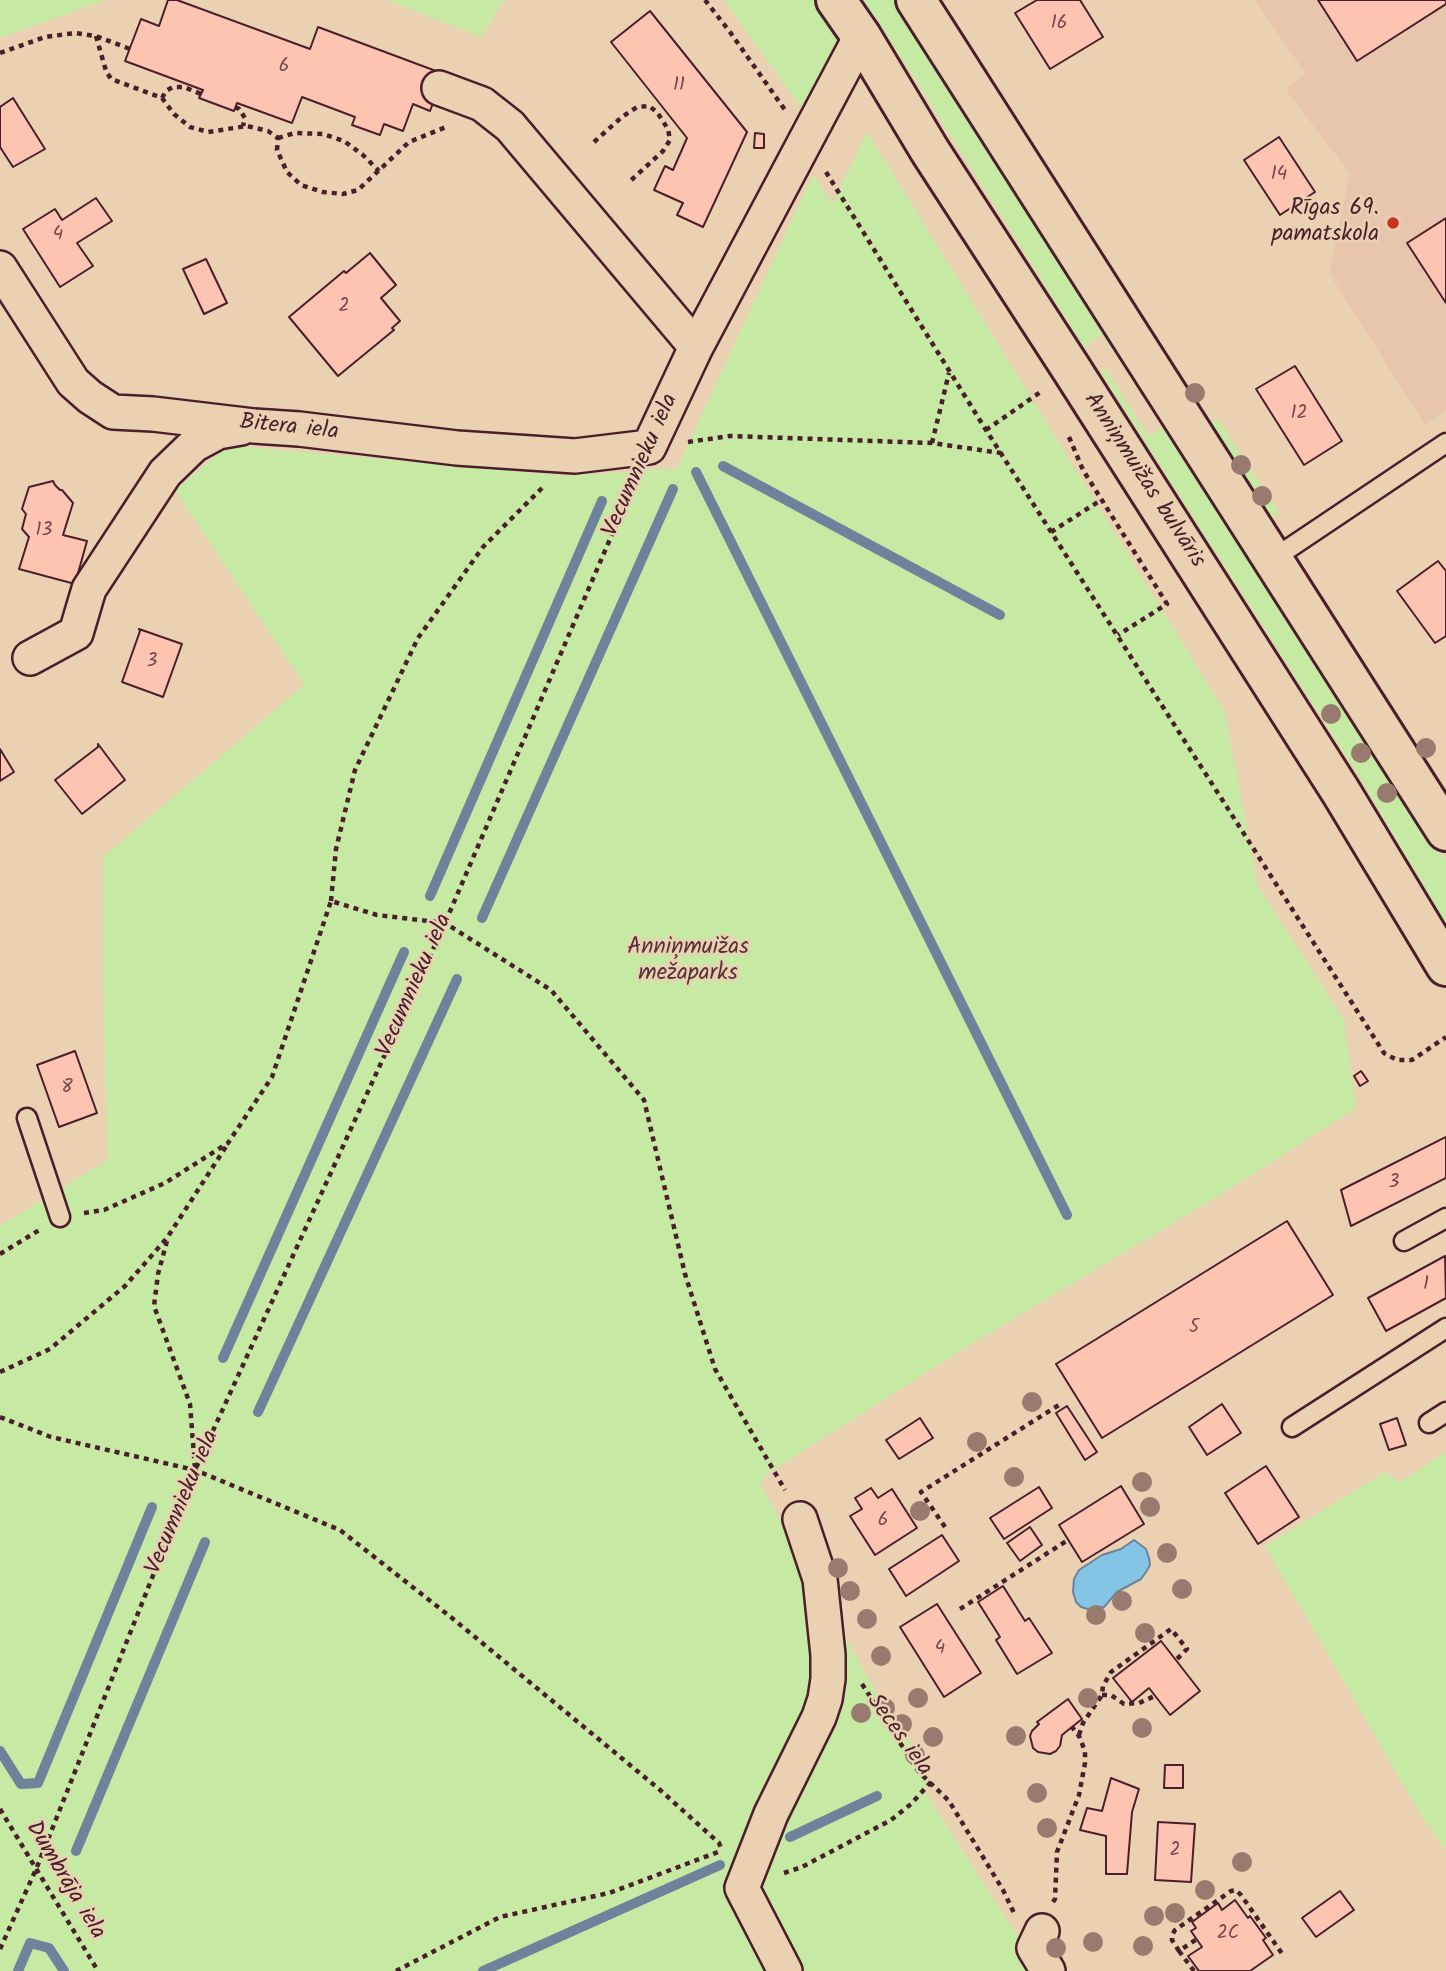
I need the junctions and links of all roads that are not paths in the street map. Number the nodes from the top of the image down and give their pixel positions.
1 (836, 0) edge
2 (916, 0) edge
3 (861, 36) junction
4 (439, 88) dead end
5 (0, 268) edge
6 (696, 346) junction
7 (254, 426) junction
8 (1446, 443) edge
9 (649, 447) joint
10 (1273, 559) junction
11 (30, 658) dead end
12 (1446, 831) edge
13 (1446, 966) edge
14 (27, 1118) dead end
15 (60, 1217) road end
16 (1446, 1218) edge
17 (1404, 1241) dead end
18 (1446, 1328) edge
19 (1446, 1412) edge
20 (1429, 1423) dead end
21 (1292, 1427) dead end
22 (800, 1519) road end
23 (785, 1971) edge

1 - 3 street, Anniņmuižas bulvāris
2 - 10 street
3 - 6 street, Vecumnieku iela
3 - 13 street, Anniņmuižas bulvāris
4 - 6 street
5 - 7 street, Bitera iela
6 - 9 street, Vecumnieku iela
7 - 9 street, Bitera iela
7 - 11 street
8 - 10 lane
10 - 12 street
14 - 15 lane
16 - 17 lane
18 - 21 lane
19 - 20 lane
22 - 23 street

